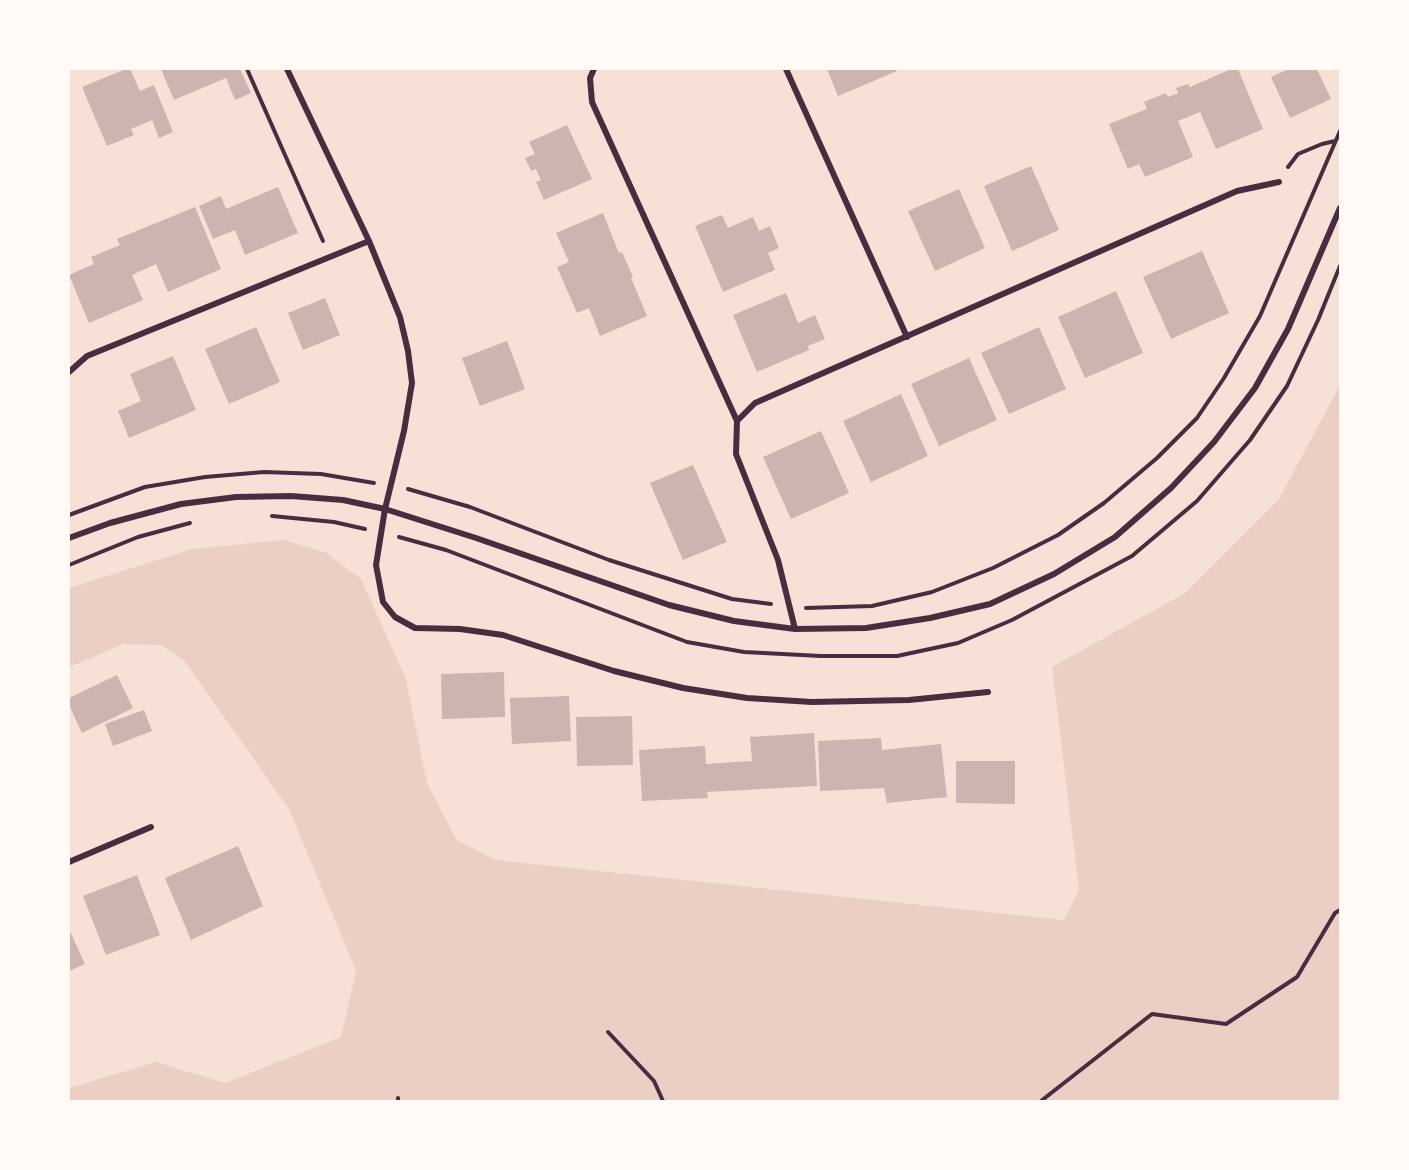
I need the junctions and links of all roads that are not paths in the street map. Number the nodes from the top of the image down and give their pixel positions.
1 (287, 69) edge
2 (594, 69) edge
3 (786, 69) edge
4 (1279, 182) road end
5 (1340, 208) edge
6 (369, 241) junction
7 (907, 337) junction
8 (69, 372) edge
9 (737, 421) junction
10 (385, 509) junction
11 (69, 538) edge
12 (795, 629) junction
13 (988, 692) dead end
14 (151, 827) dead end
15 (69, 862) edge

1 - 6 street
2 - 9 street
3 - 7 street
4 - 7 street
5 - 12 street
6 - 8 street
6 - 10 street
7 - 9 street
9 - 12 street
10 - 11 street
10 - 12 street
10 - 13 street
14 - 15 street

